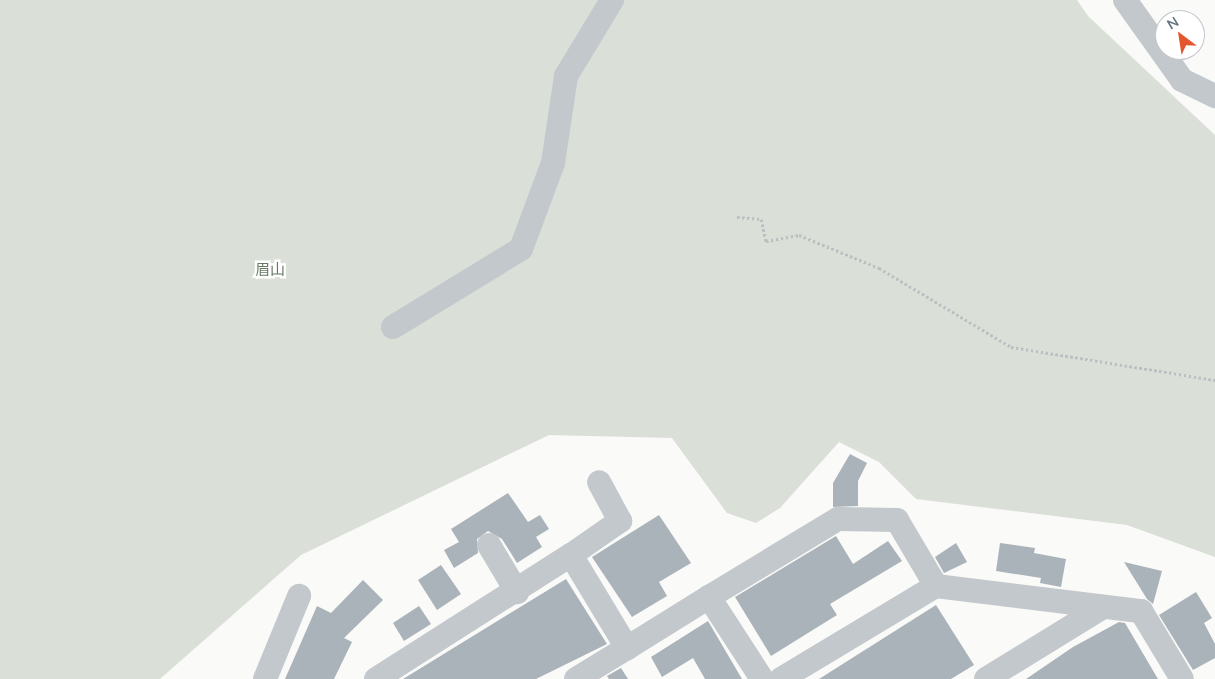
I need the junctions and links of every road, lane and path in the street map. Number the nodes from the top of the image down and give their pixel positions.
1 (612, 0) edge
2 (1135, 4) edge
3 (1215, 96) edge
4 (737, 217) dead end
5 (393, 327) dead end
6 (1215, 380) edge
7 (599, 482) dead end
8 (489, 545) dead end
9 (572, 555) junction
10 (936, 586) junction
11 (517, 592) junction
12 (299, 596) dead end
13 (709, 596) junction
14 (1103, 606) junction
15 (627, 648) junction
16 (265, 679) edge
17 (376, 679) edge
18 (576, 679) edge
19 (762, 679) edge
20 (781, 679) edge
21 (986, 679) edge
22 (1182, 679) edge

1 - 5 street
2 - 3 street
4 - 6 path
7 - 9 street
8 - 11 street
9 - 11 street
9 - 15 street
10 - 13 street
10 - 14 street
10 - 20 street
11 - 17 street
12 - 16 street
13 - 15 street
13 - 19 street
14 - 21 street
14 - 22 street
15 - 18 street

